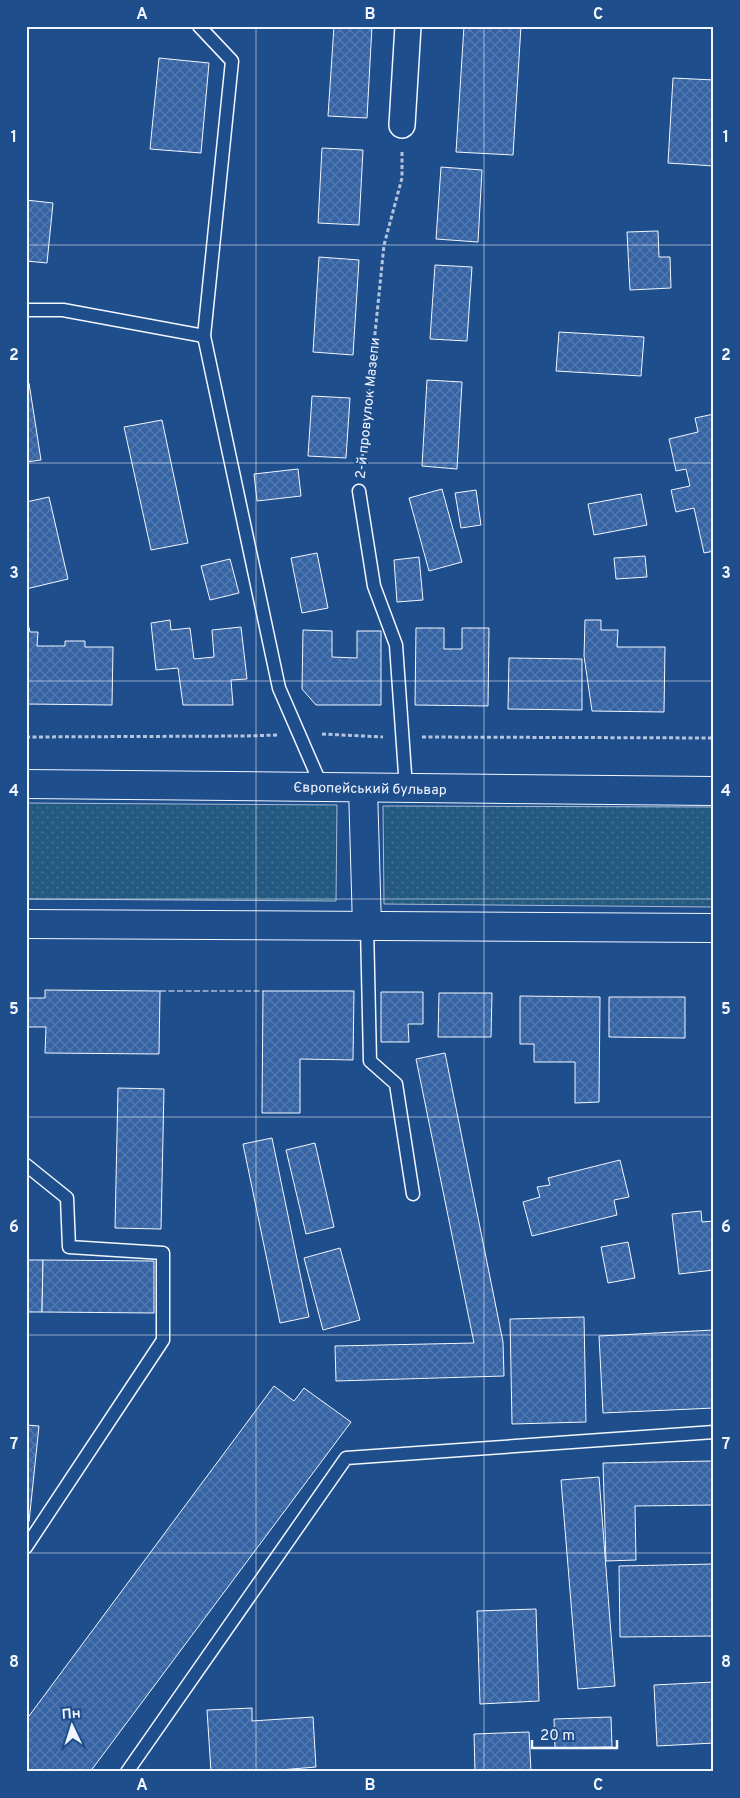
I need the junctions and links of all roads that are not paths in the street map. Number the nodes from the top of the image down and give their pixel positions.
1 (199, 26) edge
2 (408, 26) edge
3 (402, 125) road end
4 (26, 310) edge
5 (204, 336) junction
6 (359, 491) road end
7 (26, 784) edge
8 (322, 787) junction
9 (363, 788) junction
10 (406, 788) junction
11 (714, 791) edge
12 (26, 924) edge
13 (367, 926) junction
14 (714, 928) edge
15 (26, 1165) edge
16 (413, 1194) dead end
17 (714, 1432) edge
18 (26, 1547) edge
19 (128, 1772) edge

1 - 5 lane
2 - 3 street
4 - 5 lane
5 - 8 lane
6 - 10 lane, 2-й провулок Мазепи
7 - 8 main road, Європейський бульвар
8 - 9 main road, Європейський бульвар
9 - 10 main road, Європейський бульвар
9 - 13 main road
10 - 11 main road, Європейський бульвар
12 - 13 main road
13 - 14 main road
13 - 16 lane
15 - 18 lane
17 - 19 lane

